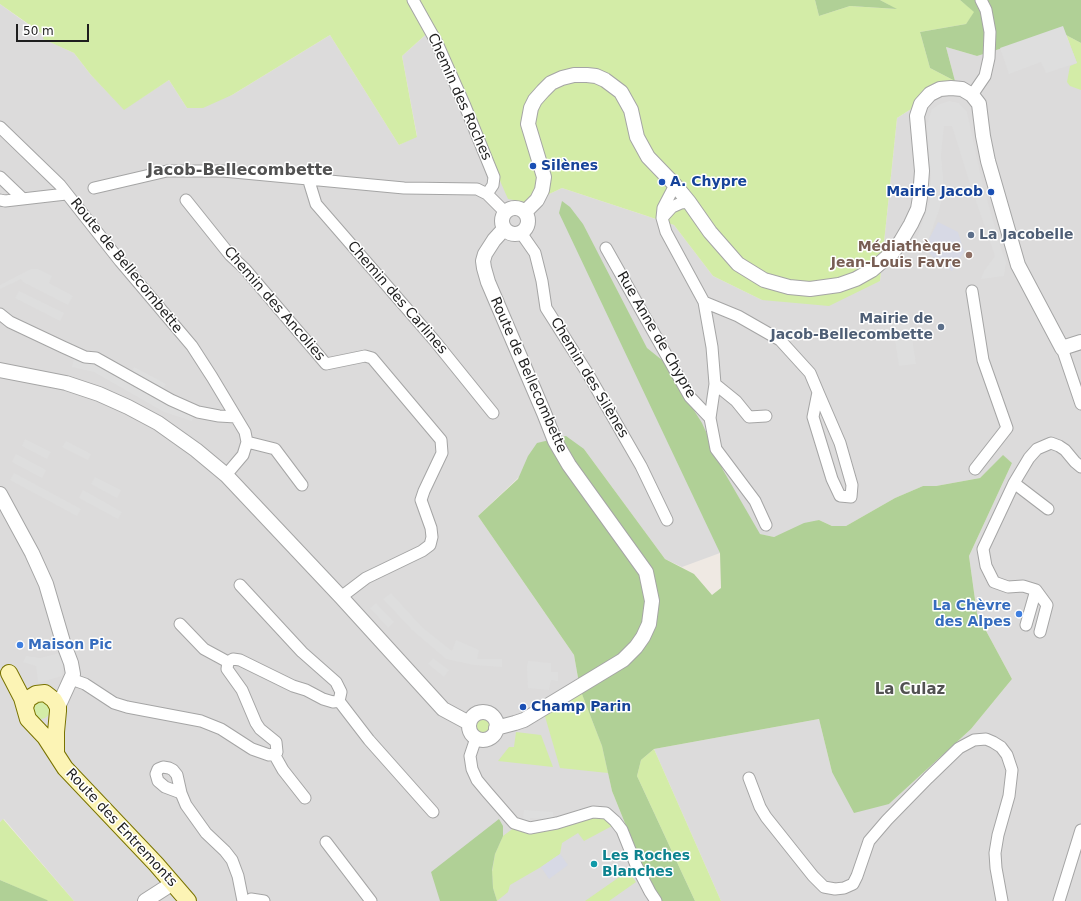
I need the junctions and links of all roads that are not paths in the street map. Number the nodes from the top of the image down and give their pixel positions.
1 (414, 0) edge
2 (981, 0) edge
3 (972, 95) junction
4 (0, 127) edge
5 (0, 178) edge
6 (308, 178) junction
7 (675, 185) junction
8 (94, 188) dead end
9 (66, 194) junction
10 (486, 194) junction
11 (23, 199) junction
12 (0, 200) edge
13 (186, 200) dead end
14 (689, 202) junction
15 (505, 212) junction
16 (525, 212) junction
17 (662, 218) junction
18 (504, 229) junction
19 (521, 233) junction
20 (606, 248) dead end
21 (972, 291) dead end
22 (704, 302) junction
23 (0, 314) edge
24 (1081, 342) edge
25 (1062, 348) junction
26 (0, 370) edge
27 (715, 384) junction
28 (818, 392) junction
29 (1081, 404) edge
30 (493, 413) dead end
31 (766, 416) dead end
32 (236, 417) junction
33 (710, 418) junction
34 (247, 442) junction
35 (1081, 467) edge
36 (975, 469) dead end
37 (226, 475) junction
38 (1014, 483) junction
39 (302, 485) dead end
40 (0, 494) edge
41 (1048, 509) dead end
42 (667, 520) dead end
43 (766, 525) dead end
44 (240, 585) dead end
45 (1036, 590) junction
46 (341, 597) junction
47 (180, 624) dead end
48 (1026, 625) dead end
49 (1040, 632) dead end
50 (228, 662) junction
51 (5, 669) edge
52 (71, 679) junction
53 (43, 693) junction
54 (339, 701) junction
55 (25, 707) junction
56 (57, 711) junction
57 (469, 723) junction
58 (34, 725) junction
59 (496, 728) junction
60 (476, 738) junction
61 (56, 754) junction
62 (274, 754) junction
63 (749, 778) dead end
64 (181, 793) dead end
65 (305, 798) dead end
66 (433, 812) dead end
67 (1081, 830) edge
68 (326, 842) dead end
69 (173, 883) junction
70 (145, 901) edge
71 (188, 901) edge
72 (243, 901) edge
73 (248, 901) edge
74 (264, 901) edge
75 (371, 901) edge
76 (656, 901) edge
77 (1002, 901) edge
78 (1059, 901) edge

1 - 10 street, Chemin des Roches
2 - 3 street
3 - 14 street
3 - 25 street
4 - 9 street, Route de Bellecombette
5 - 11 street
6 - 8 street
6 - 10 street
6 - 30 street, Chemin des Carlines
7 - 14 street
7 - 16 street
7 - 17 street
9 - 11 street
9 - 32 street, Route de Bellecombette
10 - 15 street
11 - 12 street
13 - 46 street, Chemin des Ancolies
14 - 17 street
15 - 16 street
15 - 18 street
16 - 19 street
17 - 22 street, Rue Anne de Chypre
18 - 19 street
18 - 59 street, Route de Bellecombette
19 - 42 street, Chemin des Silènes
20 - 33 street, Rue Anne de Chypre
21 - 36 street
22 - 27 street, Rue Anne de Chypre
22 - 28 street
23 - 32 street
24 - 25 street
25 - 29 street
26 - 37 street
27 - 31 street, Rue Anne de Chypre
27 - 33 street, Rue Anne de Chypre
28 - 28 street
32 - 34 street, Route de Bellecombette
33 - 43 street, Rue Anne de Chypre
34 - 37 street
34 - 39 street
35 - 38 street
37 - 46 street
38 - 41 street
38 - 45 street
40 - 52 street
44 - 54 street
45 - 48 street
45 - 49 street
46 - 57 street
47 - 50 street
50 - 54 street
50 - 62 street
51 - 53 main road, Route des Entremonts
51 - 55 main road, Route des Entremonts
52 - 53 street
52 - 56 street
52 - 62 street
53 - 55 main road
53 - 56 main road, Route des Entremonts
54 - 66 street
55 - 58 main road, Route des Entremonts
56 - 58 main road
56 - 61 main road
57 - 59 street
57 - 60 street
58 - 61 main road, Route des Entremonts
59 - 60 street
60 - 76 street
61 - 69 main road, Route des Entremonts
62 - 65 street
63 - 77 street
64 - 72 street
67 - 78 street
68 - 75 street
69 - 70 street
69 - 71 main road, Route des Entremonts
73 - 74 street

